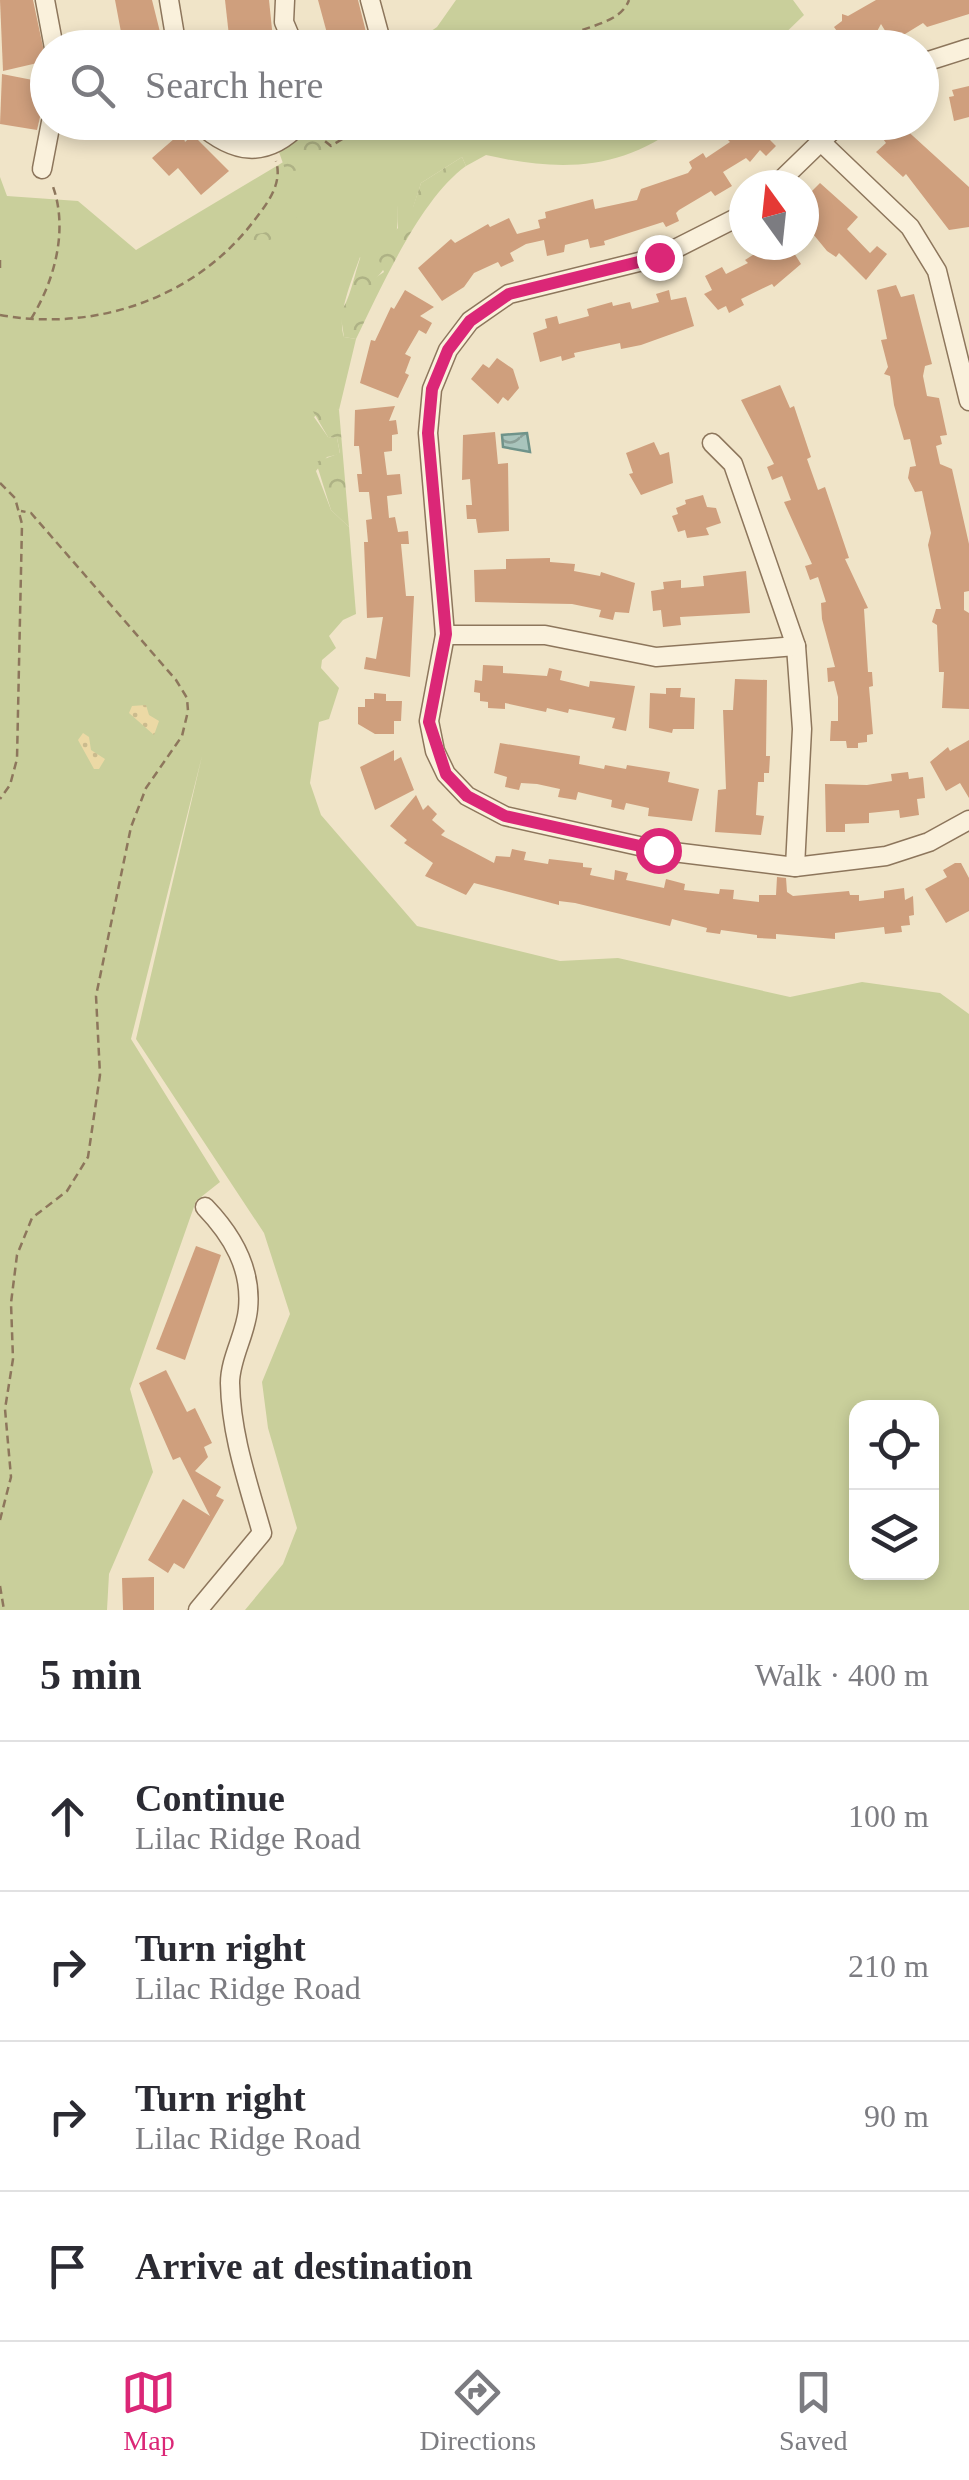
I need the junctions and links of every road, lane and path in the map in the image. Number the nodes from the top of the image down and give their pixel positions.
1 (44, 0) edge
2 (170, 0) edge
3 (286, 0) edge
4 (370, 0) edge
5 (629, 0) edge
6 (50, 30) edge
7 (174, 30) edge
8 (287, 30) edge
9 (378, 30) edge
10 (574, 30) edge
11 (969, 48) edge
12 (939, 58) edge
13 (48, 140) edge
14 (217, 140) edge
15 (281, 140) edge
16 (820, 141) joint
17 (268, 146) junction
18 (42, 169) joint
19 (791, 170) edge
20 (729, 222) edge
21 (0, 260) edge
22 (0, 272) edge
23 (0, 315) edge
24 (30, 320) junction
25 (969, 401) edge
26 (712, 443) dead end
27 (0, 483) edge
28 (21, 511) junction
29 (446, 634) junction
30 (796, 646) junction
31 (0, 799) edge
32 (969, 820) edge
33 (795, 866) junction
34 (205, 1207) dead end
35 (0, 1520) edge
36 (0, 1586) edge
37 (4, 1610) edge
38 (198, 1610) edge

1 - 6 street
2 - 7 street
3 - 8 street
4 - 9 street
5 - 10 path
11 - 12 street
13 - 18 street
14 - 17 street
15 - 17 street
16 - 19 street
16 - 25 street
17 - 24 path
18 - 24 path
20 - 29 street
21 - 22 path
23 - 24 path
26 - 30 street
27 - 28 path
28 - 31 path
28 - 35 path
29 - 30 street
29 - 33 street
30 - 33 street
32 - 33 street
34 - 38 street
36 - 37 path

